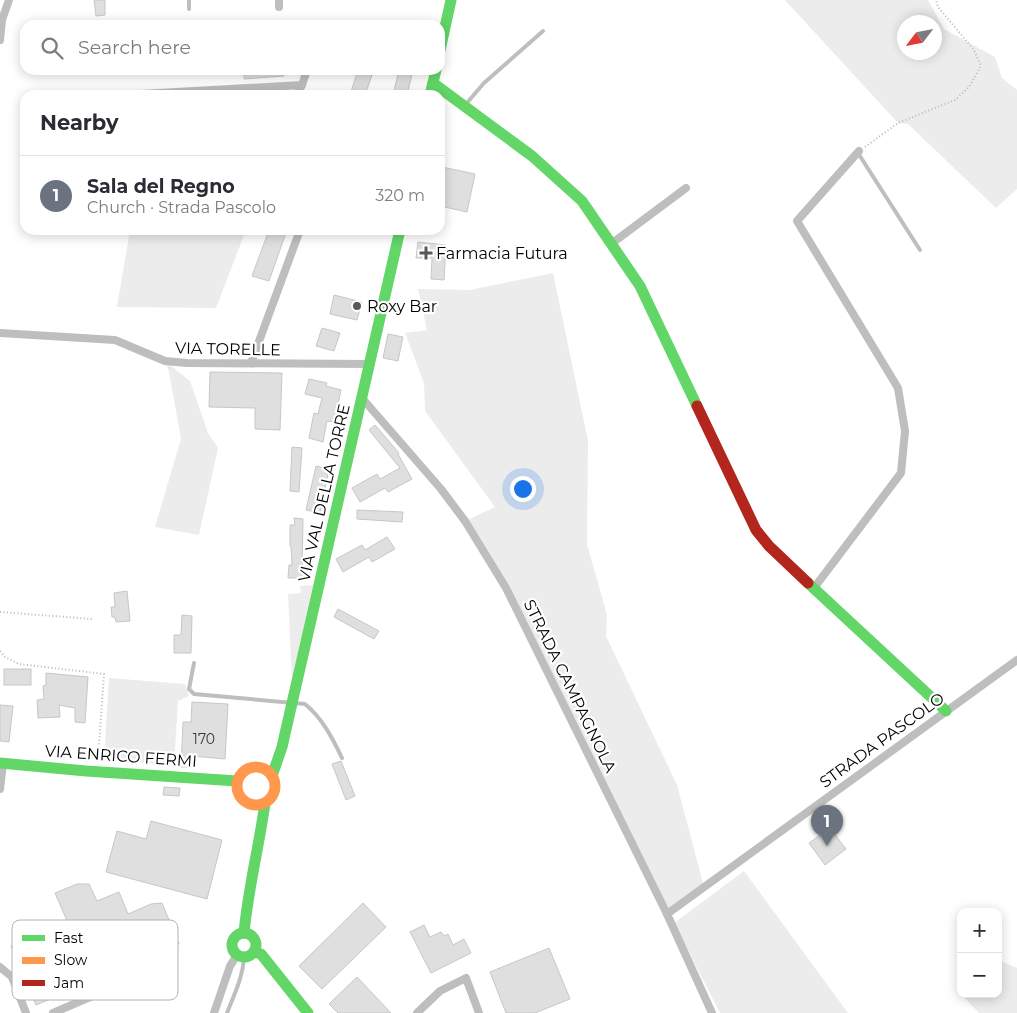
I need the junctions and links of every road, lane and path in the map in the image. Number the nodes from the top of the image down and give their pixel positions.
1 (9, 0) edge
2 (189, 0) edge
3 (451, 0) edge
4 (936, 0) edge
5 (189, 9) dead end
6 (445, 20) edge
7 (1, 21) edge
8 (543, 32) dead end
9 (0, 40) edge
10 (305, 75) edge
11 (435, 75) edge
12 (433, 83) junction
13 (302, 85) junction
14 (213, 90) edge
15 (300, 90) edge
16 (431, 90) edge
17 (442, 90) edge
18 (445, 92) edge
19 (464, 106) junction
20 (858, 152) junction
21 (686, 188) dead end
22 (298, 235) edge
23 (399, 235) edge
24 (611, 244) junction
25 (920, 250) dead end
26 (0, 333) edge
27 (251, 363) junction
28 (370, 364) junction
29 (362, 398) junction
30 (814, 588) junction
31 (0, 612) edge
32 (92, 619) dead end
33 (0, 651) edge
34 (1017, 660) edge
35 (194, 663) dead end
36 (292, 701) junction
37 (946, 711) junction
38 (342, 758) dead end
39 (275, 762) junction
40 (2, 763) edge
41 (260, 767) junction
42 (98, 772) junction
43 (272, 776) junction
44 (237, 781) junction
45 (0, 789) edge
46 (265, 803) junction
47 (249, 804) junction
48 (262, 826) junction
49 (667, 914) junction
50 (244, 933) junction
51 (245, 955) junction
52 (0, 966) edge
53 (12, 976) edge
54 (21, 1000) edge
55 (84, 1000) edge
56 (26, 1013) edge
57 (53, 1013) edge
58 (214, 1013) edge
59 (227, 1013) edge
60 (308, 1013) edge
61 (417, 1013) edge
62 (479, 1013) edge
63 (712, 1013) edge

1 - 7 street
2 - 5 lane
3 - 6 street
4 - 20 path
7 - 9 street
8 - 19 lane
10 - 13 street
11 - 12 street
12 - 16 street
12 - 17 street
13 - 14 street
13 - 15 street
18 - 19 street
19 - 24 street
20 - 25 lane
20 - 30 street
21 - 24 street
22 - 27 street
23 - 28 street, VIA VAL DELLA TORRE
24 - 30 street
26 - 27 street, VIA TORELLE
27 - 28 street, VIA TORELLE
28 - 29 street, VIA VAL DELLA TORRE
29 - 36 street, VIA VAL DELLA TORRE
29 - 49 street, STRADA CAMPAGNOLA
30 - 37 street
31 - 32 path
33 - 42 path
34 - 37 street, STRADA PASCOLO
35 - 36 lane
36 - 38 lane
36 - 39 street, VIA VAL DELLA TORRE
37 - 49 street, STRADA PASCOLO
39 - 41 street
39 - 43 street, VIA VAL DELLA TORRE
40 - 42 street, VIA ENRICO FERMI
40 - 45 street, VIA ENRICO FERMI
41 - 43 street
41 - 44 street
42 - 44 street, VIA ENRICO FERMI
43 - 46 street
44 - 47 street
46 - 47 street
46 - 48 street
47 - 48 street
48 - 50 street
49 - 63 street, STRADA CAMPAGNOLA
50 - 51 street
50 - 51 street
51 - 58 street
51 - 59 lane
51 - 60 street
52 - 53 street
54 - 56 street
55 - 57 street
61 - 62 street

